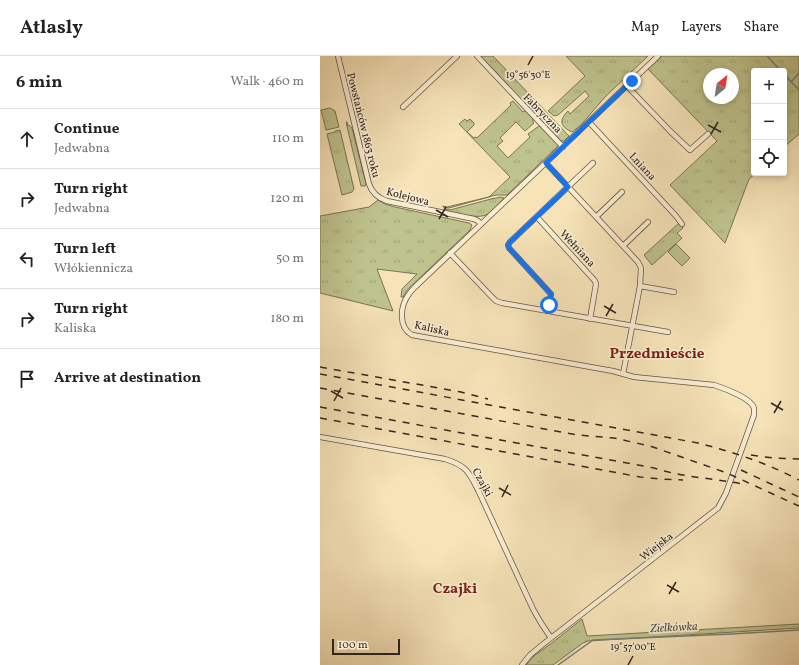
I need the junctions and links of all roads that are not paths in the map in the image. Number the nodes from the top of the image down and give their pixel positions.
1 (338, 56) edge
2 (457, 56) edge
3 (477, 56) edge
4 (658, 56) edge
5 (627, 86) junction
6 (403, 108) dead end
7 (589, 122) junction
8 (708, 134) dead end
9 (563, 147) junction
10 (546, 163) junction
11 (593, 164) dead end
12 (568, 187) junction
13 (622, 192) dead end
14 (376, 196) joint
15 (596, 216) junction
16 (537, 217) junction
17 (648, 222) dead end
18 (481, 224) junction
19 (682, 224) dead end
20 (624, 246) junction
21 (450, 253) junction
22 (640, 286) junction
23 (674, 292) dead end
24 (548, 311) junction
25 (590, 319) junction
26 (632, 326) junction
27 (668, 332) dead end
28 (623, 374) junction
29 (754, 408) joint
30 (320, 437) edge
31 (551, 638) junction
32 (522, 665) edge

1 - 14 street, Powstańców 1863 roku
2 - 6 street
3 - 9 street, Fabryczna
4 - 5 street, Kaliska
5 - 7 street, Kaliska
5 - 8 street
7 - 9 street, Kaliska
7 - 19 street, Lniana
9 - 10 street, Kaliska
10 - 12 street
10 - 18 street, Kaliska
11 - 12 street
12 - 15 street
12 - 16 street
13 - 15 street
14 - 18 street, Kolejowa
15 - 20 street
16 - 24 street
16 - 25 street, Wełniana
17 - 20 street
18 - 21 street, Kaliska
20 - 22 street
21 - 24 street
21 - 28 street, Kaliska
22 - 23 street
22 - 26 street
24 - 25 street
25 - 26 street
26 - 27 street
26 - 28 street
28 - 29 street, Kaliska
29 - 31 street, Wiejska
30 - 31 street, Czajki
31 - 32 street, Wiejska

